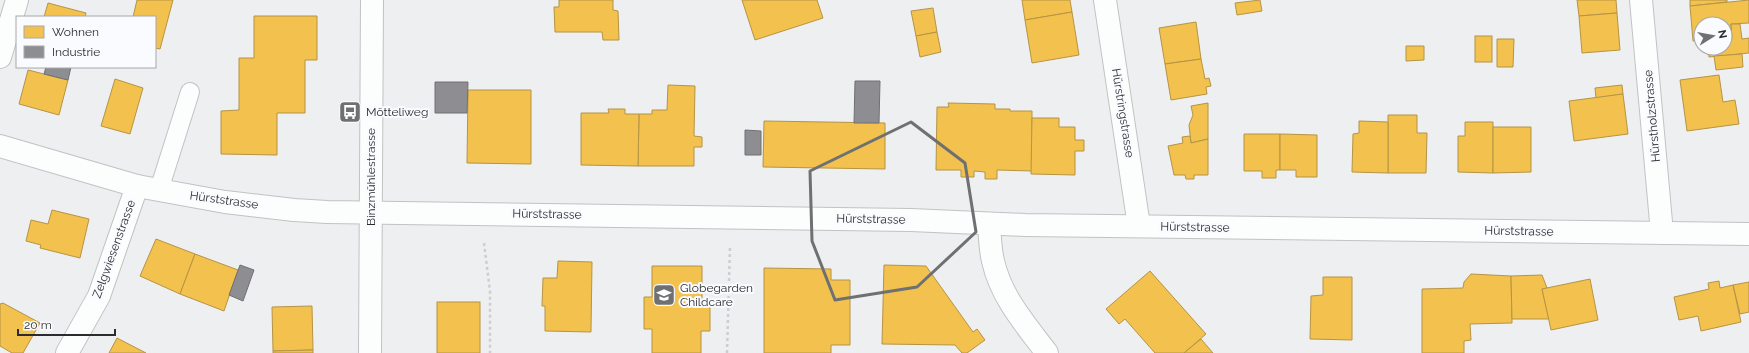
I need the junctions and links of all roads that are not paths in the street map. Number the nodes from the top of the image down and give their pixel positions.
1 (17, 0) edge
2 (372, 0) edge
3 (1105, 0) edge
4 (1641, 0) edge
5 (0, 57) edge
6 (190, 92) dead end
7 (0, 146) edge
8 (137, 186) junction
9 (159, 190) junction
10 (371, 212) junction
11 (989, 224) junction
12 (1139, 226) junction
13 (1662, 233) junction
14 (1749, 234) edge
15 (68, 353) edge
16 (370, 353) edge
17 (1047, 353) edge

1 - 5 street
2 - 10 street, Binzmühlestrasse
3 - 12 street, Hürstringstrasse
4 - 13 street, Hürstholzstrasse
6 - 9 lane
7 - 8 street, Hürststrasse
8 - 9 street, Hürststrasse
8 - 15 street, Zelgwiesenstrasse
9 - 10 street, Hürststrasse
10 - 11 street, Hürststrasse
10 - 16 street, Binzmühlestrasse
11 - 12 street, Hürststrasse
11 - 17 street
12 - 13 street, Hürststrasse
13 - 14 street, Hürststrasse

